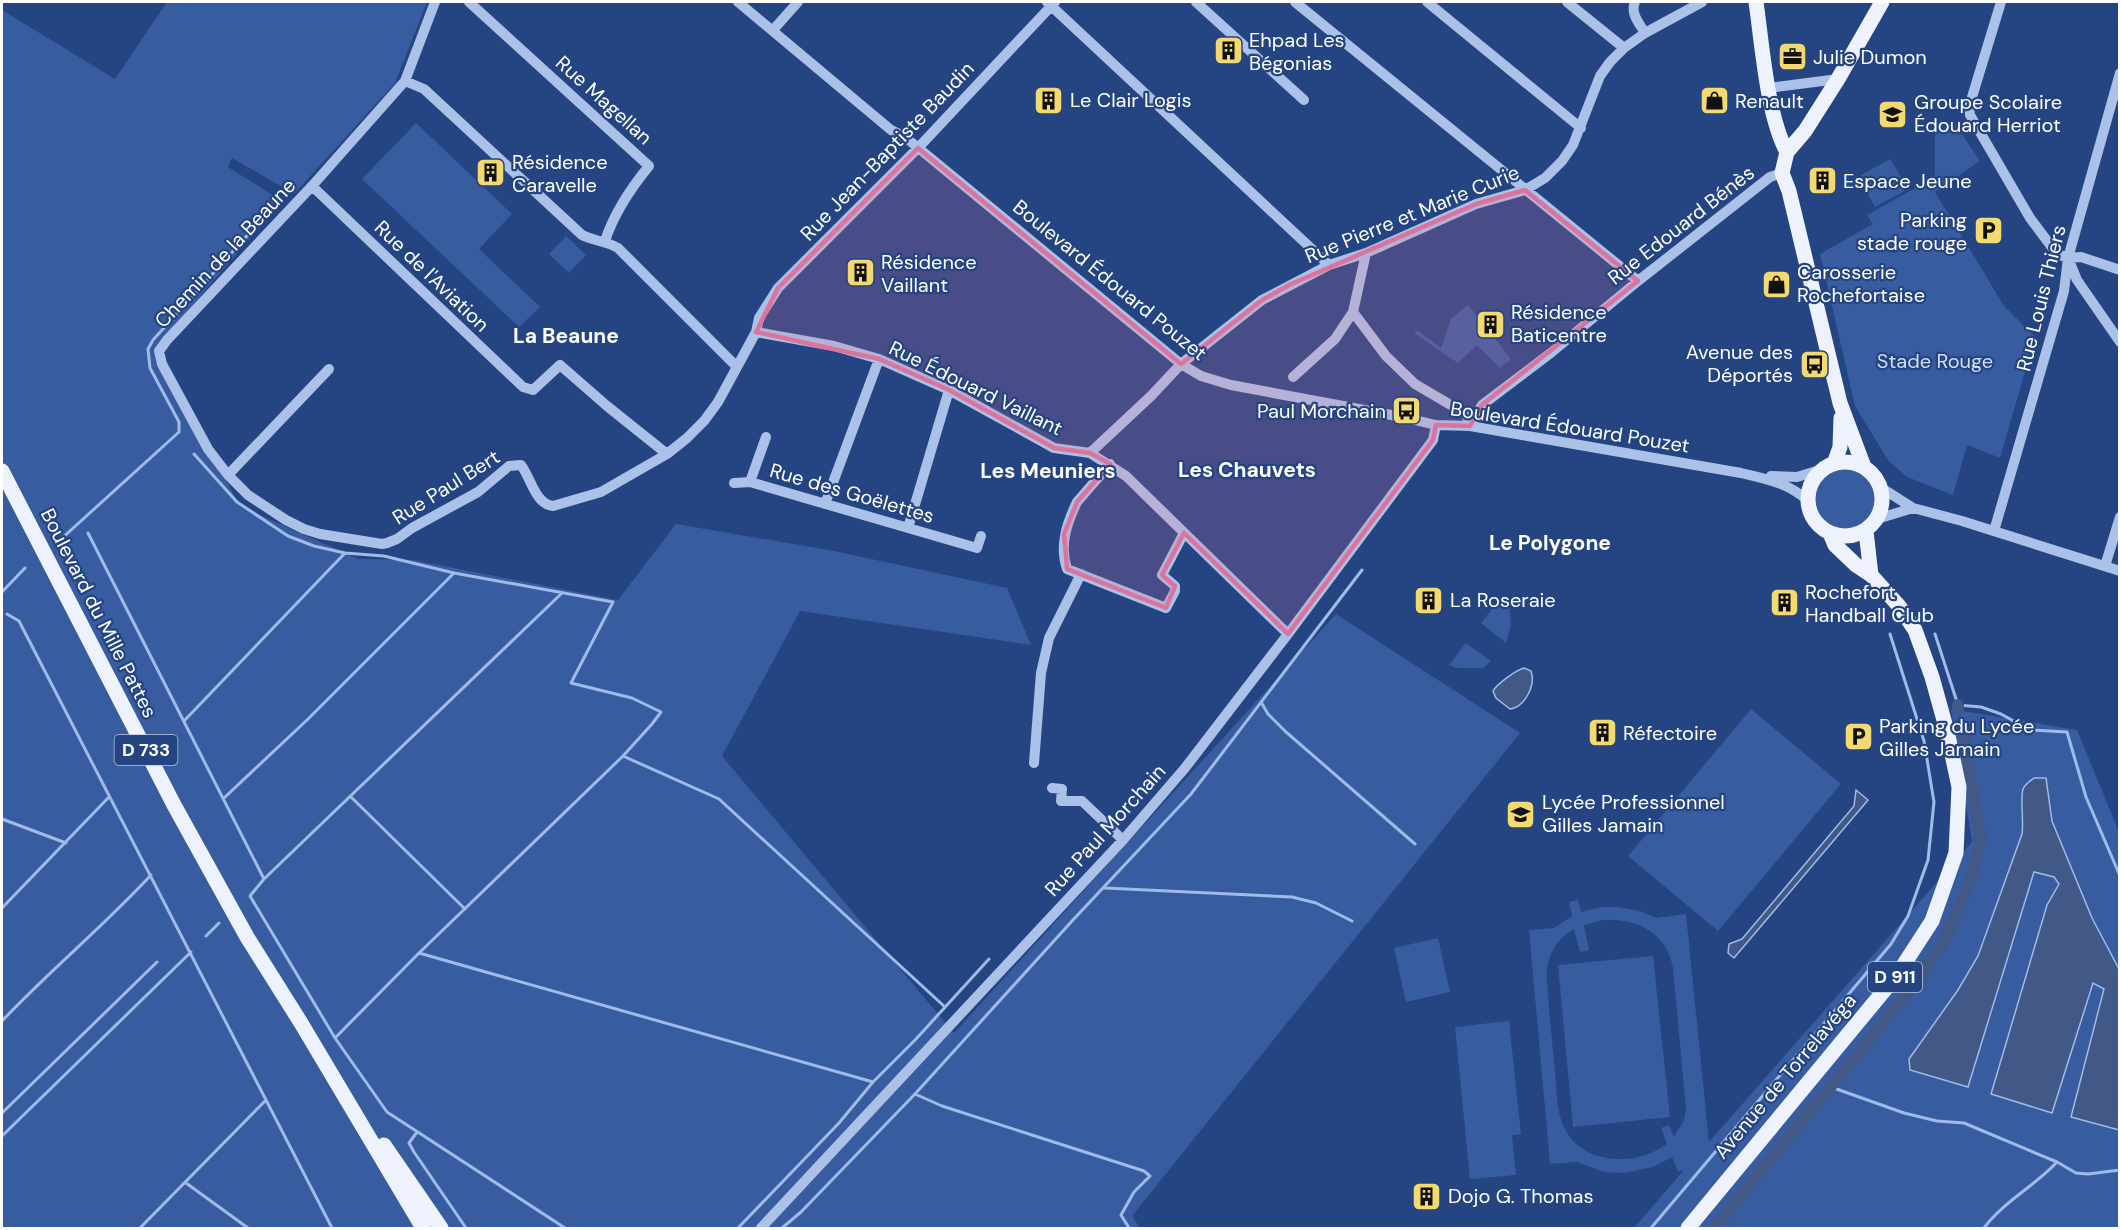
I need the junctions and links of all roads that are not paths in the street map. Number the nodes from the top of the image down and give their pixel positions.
1 (435, 2) edge
2 (470, 2) edge
3 (738, 2) edge
4 (798, 2) edge
5 (1196, 2) edge
6 (1296, 2) edge
7 (1427, 2) edge
8 (1567, 2) edge
9 (1635, 2) edge
10 (1702, 2) edge
11 (1756, 2) edge
12 (1882, 2) edge
13 (2001, 2) edge
14 (1051, 3) edge
15 (773, 30) junction
16 (1645, 33) junction
17 (1624, 48) junction
18 (2120, 73) edge
19 (1838, 79) junction
20 (405, 81) junction
21 (1769, 88) junction
22 (1304, 100) dead end
23 (1581, 128) junction
24 (918, 148) junction
25 (1787, 152) junction
26 (1782, 173) junction
27 (312, 186) junction
28 (1525, 190) junction
29 (605, 241) junction
30 (1366, 253) junction
31 (2068, 258) junction
32 (1329, 265) junction
33 (2120, 270) edge
34 (1638, 281) junction
35 (1353, 312) junction
36 (756, 332) junction
37 (2120, 342) edge
38 (879, 359) junction
39 (1181, 364) junction
40 (737, 367) junction
41 (329, 369) dead end
42 (1293, 376) dead end
43 (949, 390) junction
44 (1840, 403) junction
45 (1436, 425) junction
46 (1470, 426) junction
47 (765, 437) dead end
48 (1090, 453) junction
49 (667, 454) junction
50 (1110, 464) junction
51 (1828, 467) junction
52 (1864, 467) junction
53 (2, 471) edge
54 (1741, 473) junction
55 (228, 475) junction
56 (750, 482) junction
57 (734, 483) dead end
58 (1880, 487) junction
59 (1808, 501) junction
60 (825, 504) junction
61 (1913, 508) junction
62 (2120, 517) edge
63 (1871, 525) junction
64 (908, 528) junction
65 (1994, 531) junction
66 (1184, 533) junction
67 (1830, 533) junction
68 (981, 536) dead end
69 (382, 544) joint
70 (2105, 566) junction
71 (2120, 571) edge
72 (1081, 574) junction
73 (1871, 576) junction
74 (1288, 634) junction
75 (1034, 763) dead end
76 (1052, 788) dead end
77 (1123, 840) junction
78 (301, 1023) junction
79 (1726, 1180) junction
80 (423, 1228) edge
81 (441, 1228) edge
82 (761, 1228) edge
83 (1682, 1228) edge
84 (1688, 1228) edge

1 - 20 street
2 - 29 street, Rue Magellan
3 - 15 street, Boulevard Édouard Pouzet
4 - 15 street
5 - 22 street
6 - 28 street
7 - 23 street
8 - 17 street
9 - 16 street
10 - 16 street, Rue Pierre et Marie Curie
11 - 21 main road
12 - 19 main road
13 - 31 street
14 - 24 street, Rue Jean-Baptiste Baudin
14 - 32 street
15 - 24 street, Boulevard Édouard Pouzet
16 - 17 street, Rue Pierre et Marie Curie
17 - 23 street, Rue Pierre et Marie Curie
18 - 31 street, Rue Louis Thiers
19 - 21 street
19 - 25 main road
20 - 27 street
20 - 29 street
21 - 25 main road
23 - 28 street, Rue Pierre et Marie Curie
24 - 36 street, Rue Jean-Baptiste Baudin
24 - 39 street, Boulevard Édouard Pouzet
25 - 26 main road
26 - 34 street, Rue Edouard Bénès
26 - 44 main road
27 - 49 street, Rue de l'Aviation
27 - 55 street, Chemin de la Beaune
28 - 30 street, Rue Pierre et Marie Curie
28 - 34 street
29 - 40 street
30 - 32 street, Rue Pierre et Marie Curie
30 - 35 street
31 - 33 street
31 - 37 street
31 - 65 street, Rue Louis Thiers
32 - 39 street, Rue Pierre et Marie Curie
34 - 46 street, Rue Edouard Bénès
35 - 42 street
35 - 46 street
36 - 38 street, Rue Édouard Vaillant
36 - 40 street, Rue Paul Bert
38 - 43 street, Rue Édouard Vaillant
38 - 60 street
39 - 45 street, Boulevard Édouard Pouzet
39 - 48 street
40 - 49 street, Rue Paul Bert
41 - 55 street
43 - 48 street, Rue Édouard Vaillant
43 - 64 street
44 - 51 main road
44 - 52 main road
45 - 46 street, Boulevard Édouard Pouzet
45 - 74 street, Rue Paul Morchain
46 - 54 street, Boulevard Édouard Pouzet
47 - 56 street, Rue des Goëlettes
48 - 50 street
49 - 69 street, Rue Paul Bert
50 - 66 street
50 - 72 street
51 - 52 main road
51 - 54 street, Boulevard Édouard Pouzet
51 - 59 main road
52 - 58 main road
53 - 78 main road, Boulevard du Mille Pattes / D 733
54 - 59 street, Boulevard Édouard Pouzet
55 - 69 street, Chemin de la Beaune
56 - 57 street
56 - 60 street, Rue des Goëlettes
58 - 61 street
58 - 63 main road
59 - 67 main road
60 - 64 street, Rue des Goëlettes
61 - 63 street
61 - 65 street
62 - 70 street
63 - 67 main road
63 - 73 main road
64 - 68 street, Rue des Goëlettes
65 - 70 street
66 - 72 street
66 - 74 street
67 - 73 main road, Avenue de Torrelavéga / D 911
70 - 71 street
72 - 75 street
73 - 79 main road, Avenue de Torrelavéga / D 911
74 - 77 street, Rue Paul Morchain
76 - 77 street
77 - 82 street, Rue Paul Morchain
78 - 80 main road, D 733
78 - 81 main road, D 733
79 - 83 main road, Avenue de Torrelavéga / D 911
79 - 84 main road, Avenue de Torrelavéga / D 911

